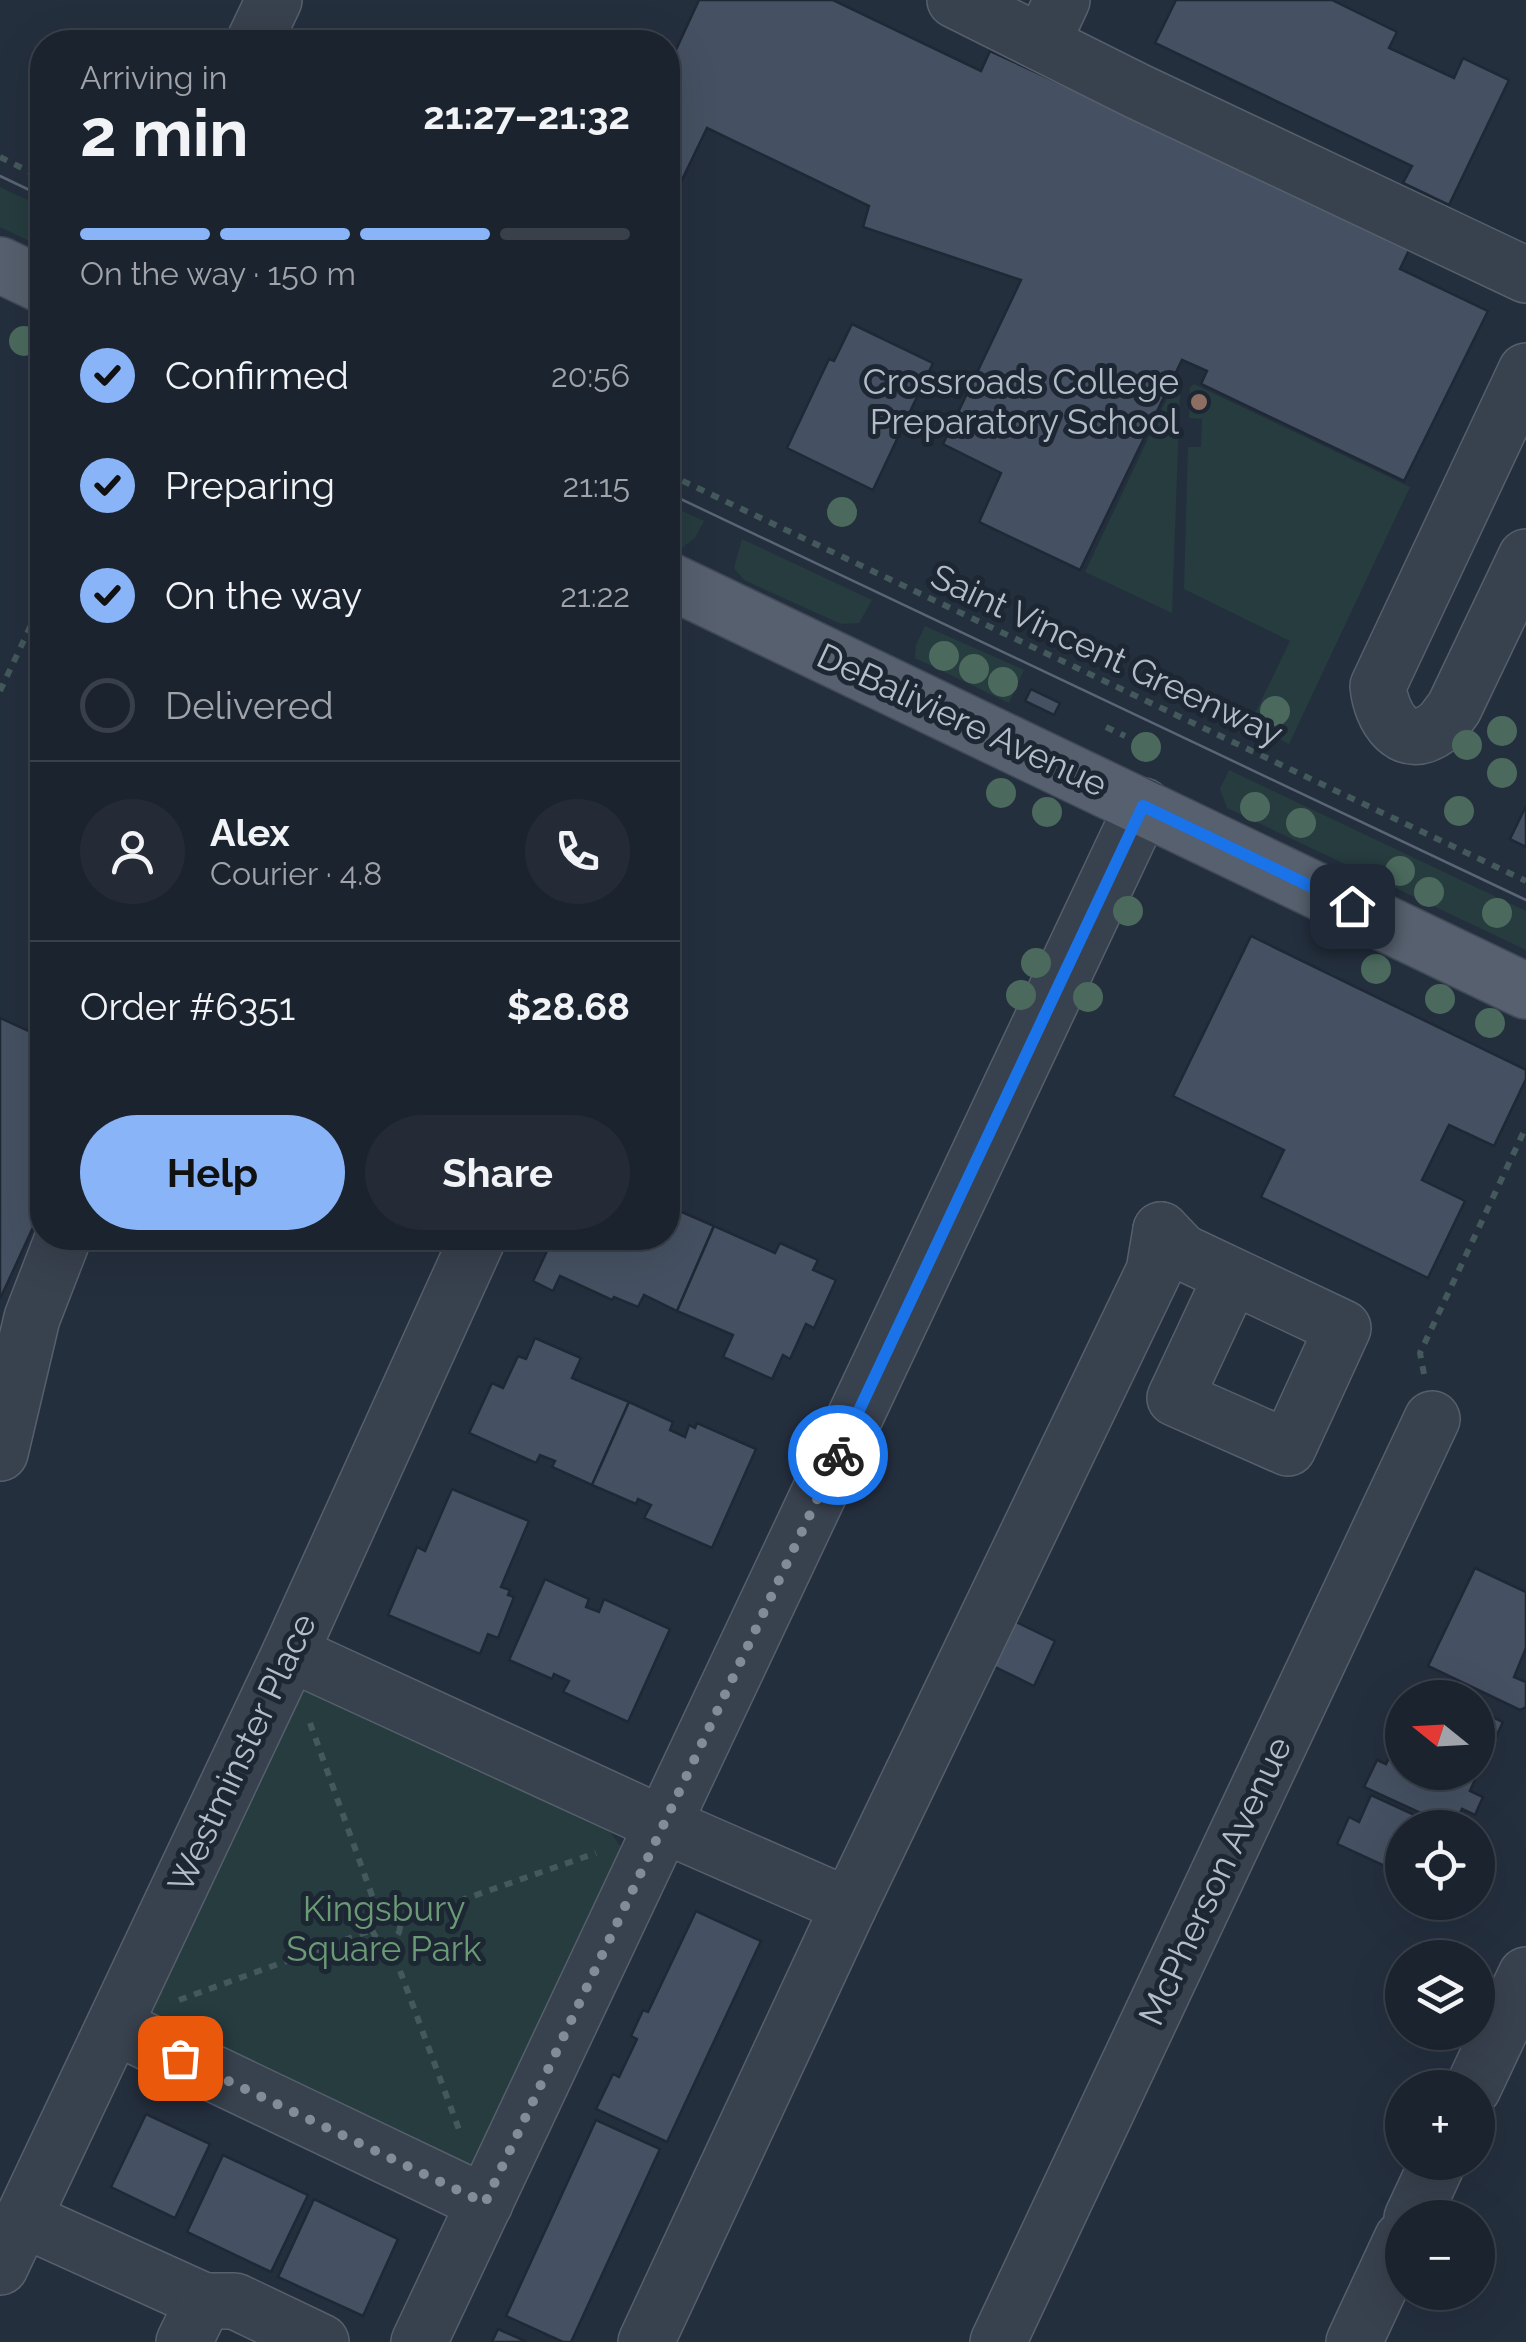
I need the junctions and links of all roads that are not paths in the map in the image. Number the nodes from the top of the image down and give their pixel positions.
1 (274, 0) edge
2 (955, 0) edge
3 (1052, 22) edge
4 (260, 30) edge
5 (0, 265) edge
6 (1525, 274) edge
7 (30, 279) edge
8 (1526, 371) edge
9 (1526, 557) edge
10 (680, 586) edge
11 (1143, 806) junction
12 (1526, 990) edge
13 (58, 1250) edge
14 (473, 1250) edge
15 (1232, 1276) dead end
16 (1432, 1419) road end
17 (0, 1453) edge
18 (290, 1653) junction
19 (664, 1825) junction
20 (850, 1906) junction
21 (1526, 1975) edge
22 (114, 2026) junction
23 (1481, 2070) edge
24 (485, 2203) junction
25 (11, 2243) edge
26 (1385, 2275) edge
27 (194, 2321) edge
28 (320, 2342) edge
29 (419, 2342) edge
30 (646, 2342) edge
31 (998, 2342) edge
32 (1354, 2342) edge

1 - 4 street
2 - 3 street
3 - 6 street
5 - 7 main road
8 - 9 street
10 - 11 main road, DeBaliviere Avenue
11 - 12 main road, DeBaliviere Avenue
11 - 19 street
13 - 17 street
14 - 18 street, Westminster Place
15 - 20 street
16 - 31 street, McPherson Avenue
18 - 19 street
18 - 22 street, Westminster Place
19 - 20 street
19 - 24 street
20 - 30 street
21 - 23 street
22 - 24 street
22 - 25 street, Westminster Place
24 - 29 street
25 - 27 street
26 - 32 street
27 - 28 street

